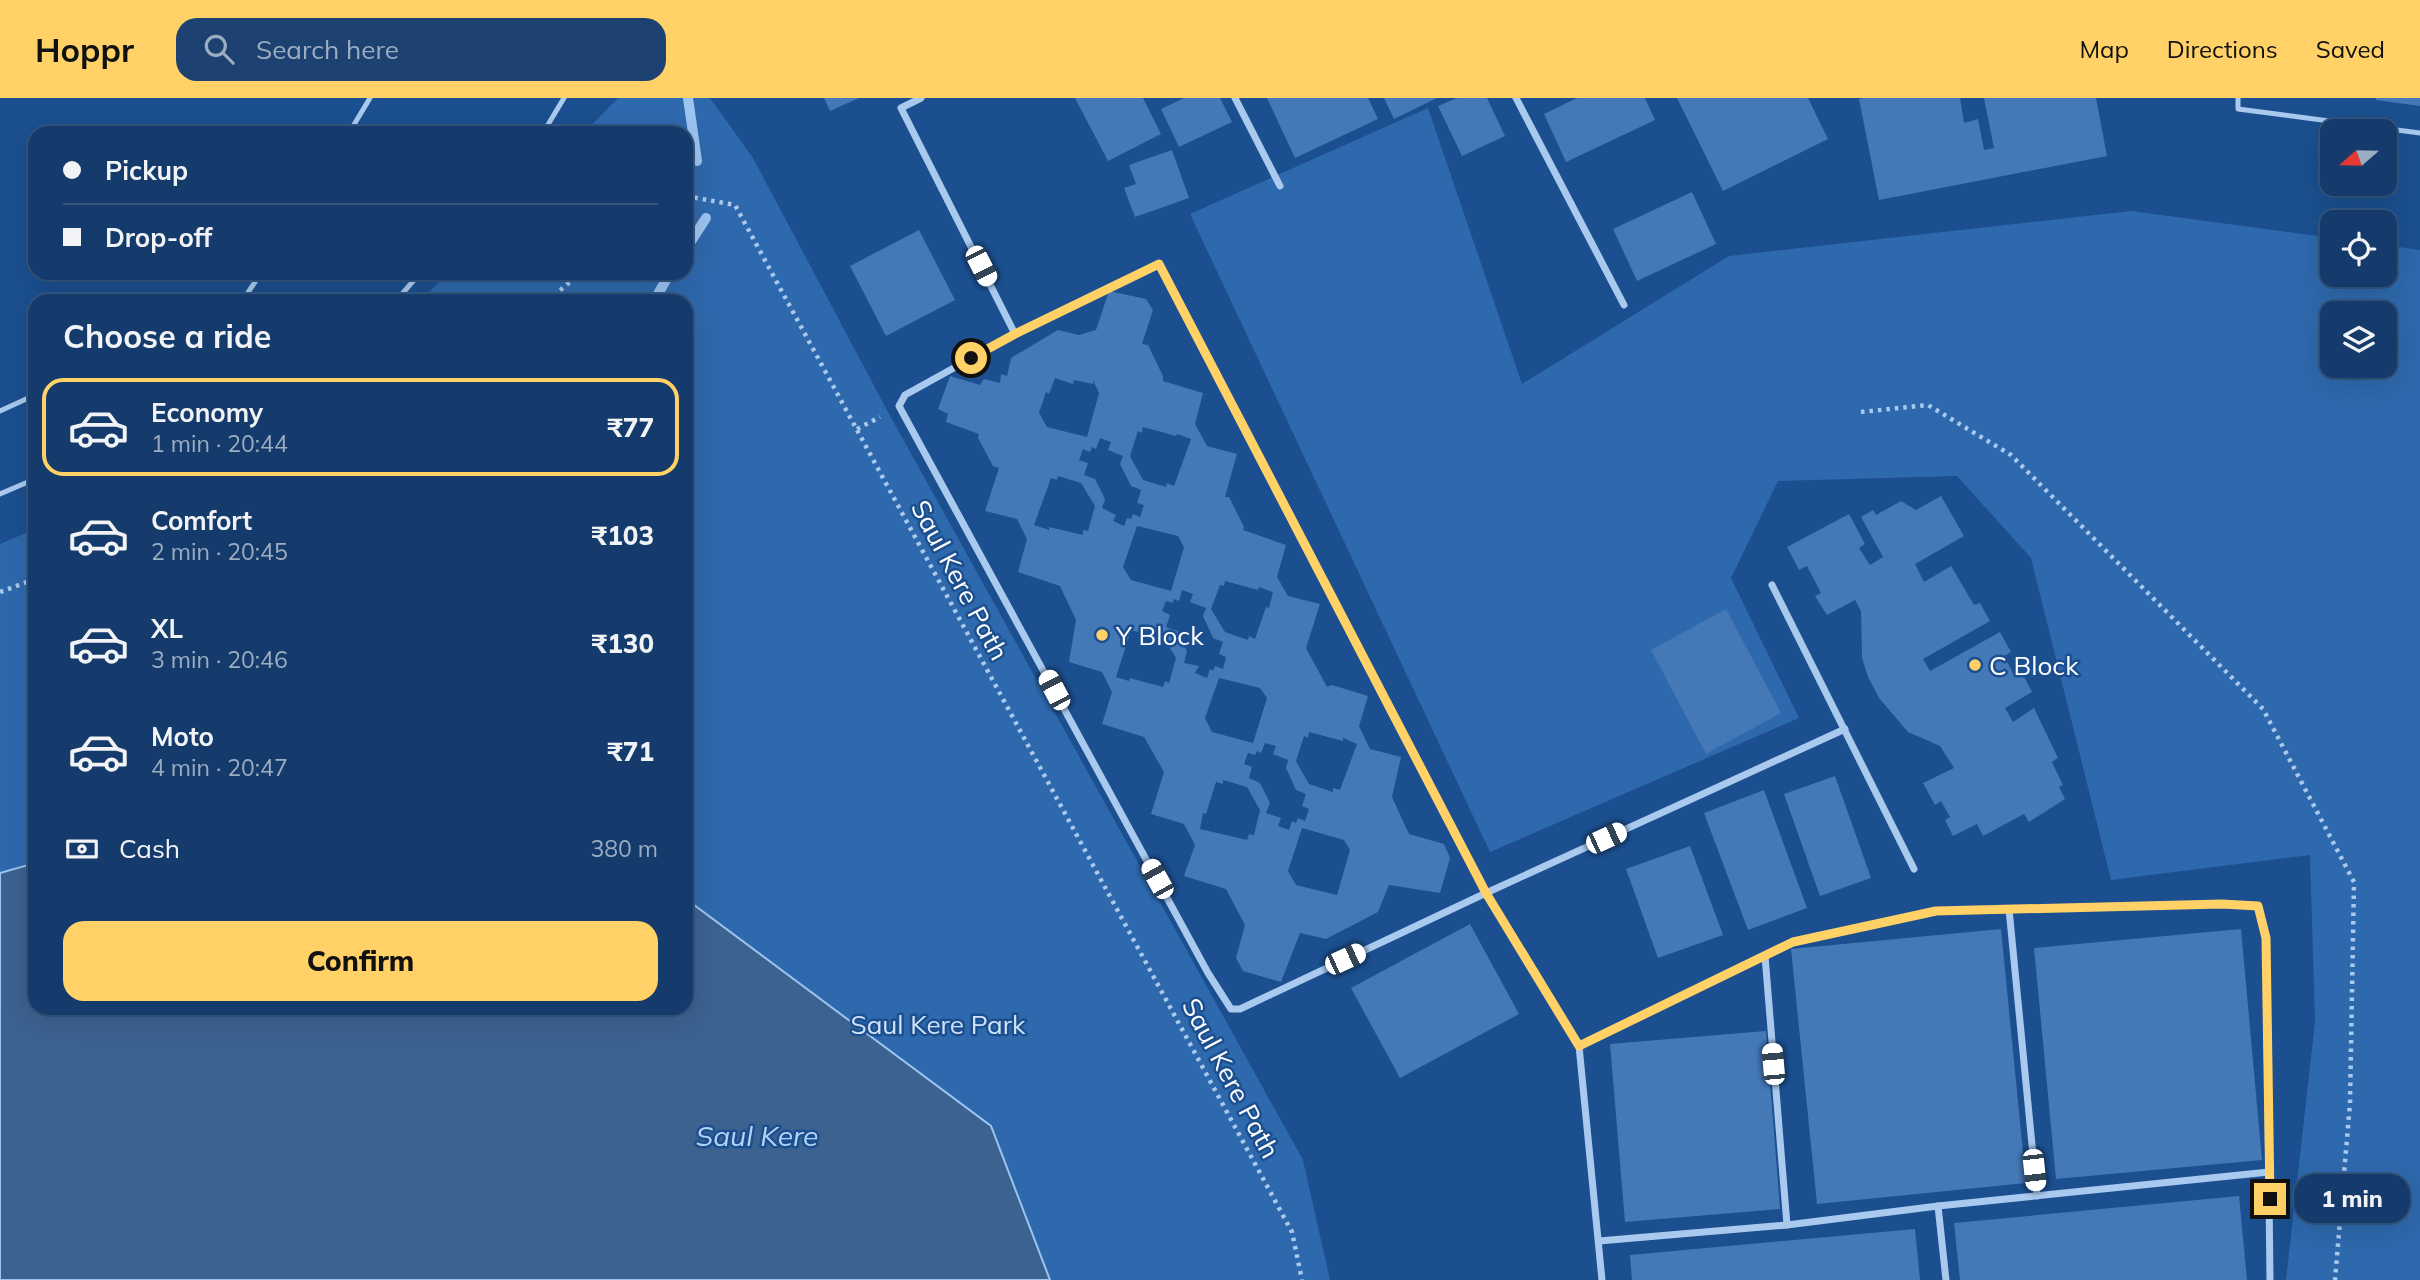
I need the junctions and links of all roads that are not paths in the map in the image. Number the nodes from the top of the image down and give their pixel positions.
1 (370, 98) edge
2 (564, 98) edge
3 (921, 98) edge
4 (1235, 98) edge
5 (1516, 98) edge
6 (2238, 98) edge
7 (353, 126) edge
8 (546, 126) edge
9 (2420, 133) edge
10 (1280, 186) dead end
11 (414, 280) edge
12 (402, 294) edge
13 (1623, 305) dead end
14 (1015, 334) junction
15 (28, 398) edge
16 (0, 411) edge
17 (28, 482) edge
18 (0, 494) edge
19 (1772, 585) dead end
20 (1845, 729) junction
21 (1914, 869) dead end
22 (1486, 893) junction
23 (2009, 909) junction
24 (1765, 956) junction
25 (1579, 1046) junction
26 (2269, 1172) junction
27 (2037, 1196) junction
28 (1938, 1206) junction
29 (1787, 1225) junction
30 (1599, 1241) junction
31 (1602, 1280) edge
32 (1946, 1280) edge
33 (2270, 1280) edge

1 - 7 lane
2 - 8 lane
3 - 14 street
4 - 10 street
5 - 13 street
6 - 9 lane
11 - 12 lane
14 - 22 street
14 - 22 street
15 - 16 lane
17 - 18 lane
19 - 20 street
20 - 21 street
20 - 22 street
22 - 25 street
23 - 24 street
23 - 26 street
23 - 27 street
24 - 25 street
24 - 29 street
25 - 30 street
26 - 27 street
26 - 33 street
27 - 28 street
28 - 29 street
28 - 32 street
29 - 30 street
30 - 31 street

